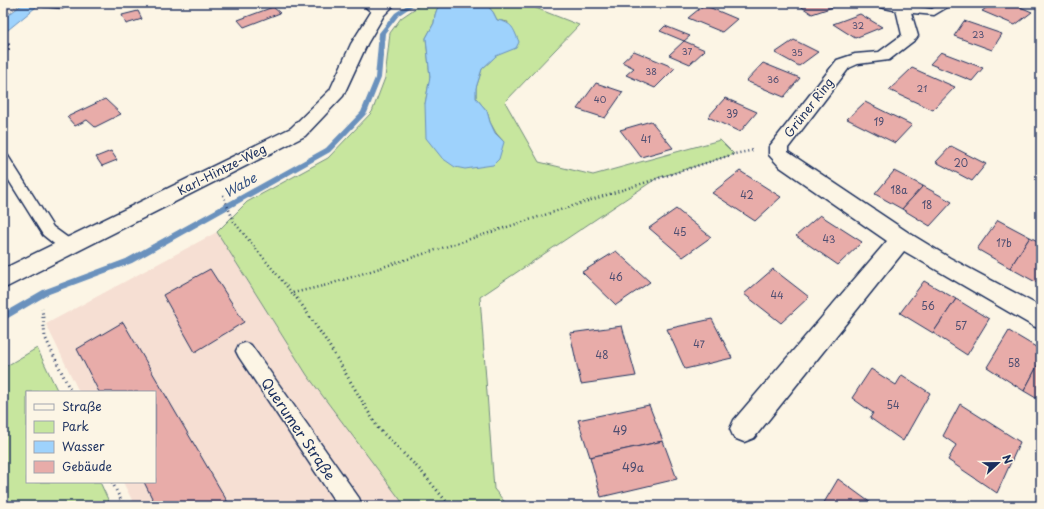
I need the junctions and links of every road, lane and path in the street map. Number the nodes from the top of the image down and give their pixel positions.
1 (21, 3) edge
2 (875, 3) edge
3 (949, 3) edge
4 (377, 6) edge
5 (903, 9) junction
6 (3, 17) edge
7 (778, 147) junction
8 (3, 159) edge
9 (222, 193) dead end
10 (901, 239) junction
11 (69, 247) junction
12 (3, 280) edge
13 (293, 294) junction
14 (42, 308) dead end
15 (1041, 319) edge
16 (245, 351) dead end
17 (70, 391) edge
18 (744, 429) dead end
19 (112, 483) edge
20 (124, 506) edge
21 (351, 506) edge
22 (450, 506) edge

1 - 6 path
2 - 5 lane
3 - 5 lane
4 - 11 street, Karl-Hintze-Weg
5 - 7 street, Grüner Ring
7 - 10 street, Grüner Ring
7 - 13 path
8 - 11 lane
9 - 13 path
10 - 15 street, Grüner Ring
10 - 18 street
11 - 12 street, Karl-Hintze-Weg
13 - 22 path
14 - 17 path
16 - 21 lane, Querumer Straße
19 - 20 path

